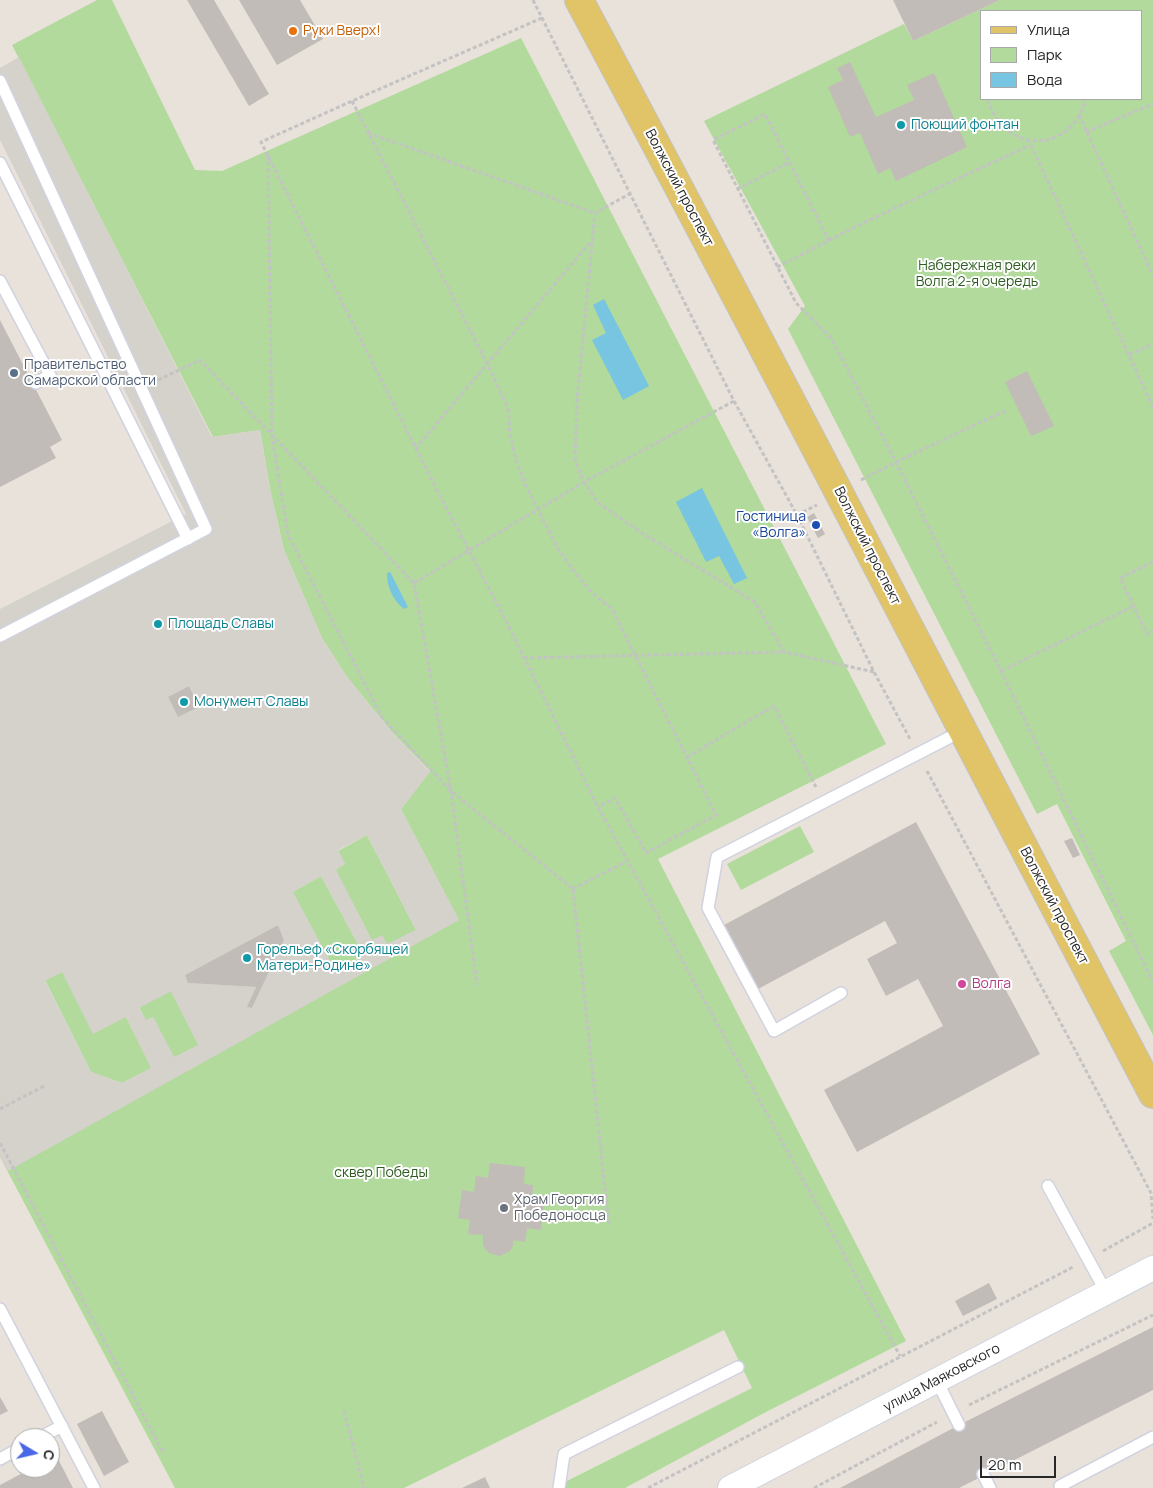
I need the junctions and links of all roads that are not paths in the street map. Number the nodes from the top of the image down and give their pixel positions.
1 (582, 1) edge
2 (0, 81) edge
3 (0, 163) edge
4 (0, 282) edge
5 (36, 383) dead end
6 (188, 539) junction
7 (0, 636) edge
8 (962, 731) junction
9 (841, 994) dead end
10 (1153, 1094) edge
11 (1048, 1186) dead end
12 (1153, 1268) edge
13 (1106, 1292) junction
14 (0, 1309) edge
15 (738, 1366) dead end
16 (937, 1380) junction
17 (959, 1424) dead end
18 (62, 1426) junction
19 (58, 1428) edge
20 (1153, 1438) edge
21 (983, 1474) dead end
22 (1059, 1487) edge
23 (94, 1488) edge
24 (559, 1488) edge
25 (730, 1488) edge
26 (990, 1488) edge

1 - 8 main road, Волжский проспект
2 - 6 lane
3 - 6 lane
4 - 5 lane
6 - 7 lane
8 - 9 lane
8 - 10 main road, Волжский проспект
11 - 13 lane
12 - 13 street, улица Маяковского
13 - 16 street, улица Маяковского
14 - 18 lane
15 - 24 lane
16 - 17 lane
16 - 25 street, улица Маяковского
18 - 19 lane
18 - 23 lane
20 - 22 lane
21 - 26 lane

